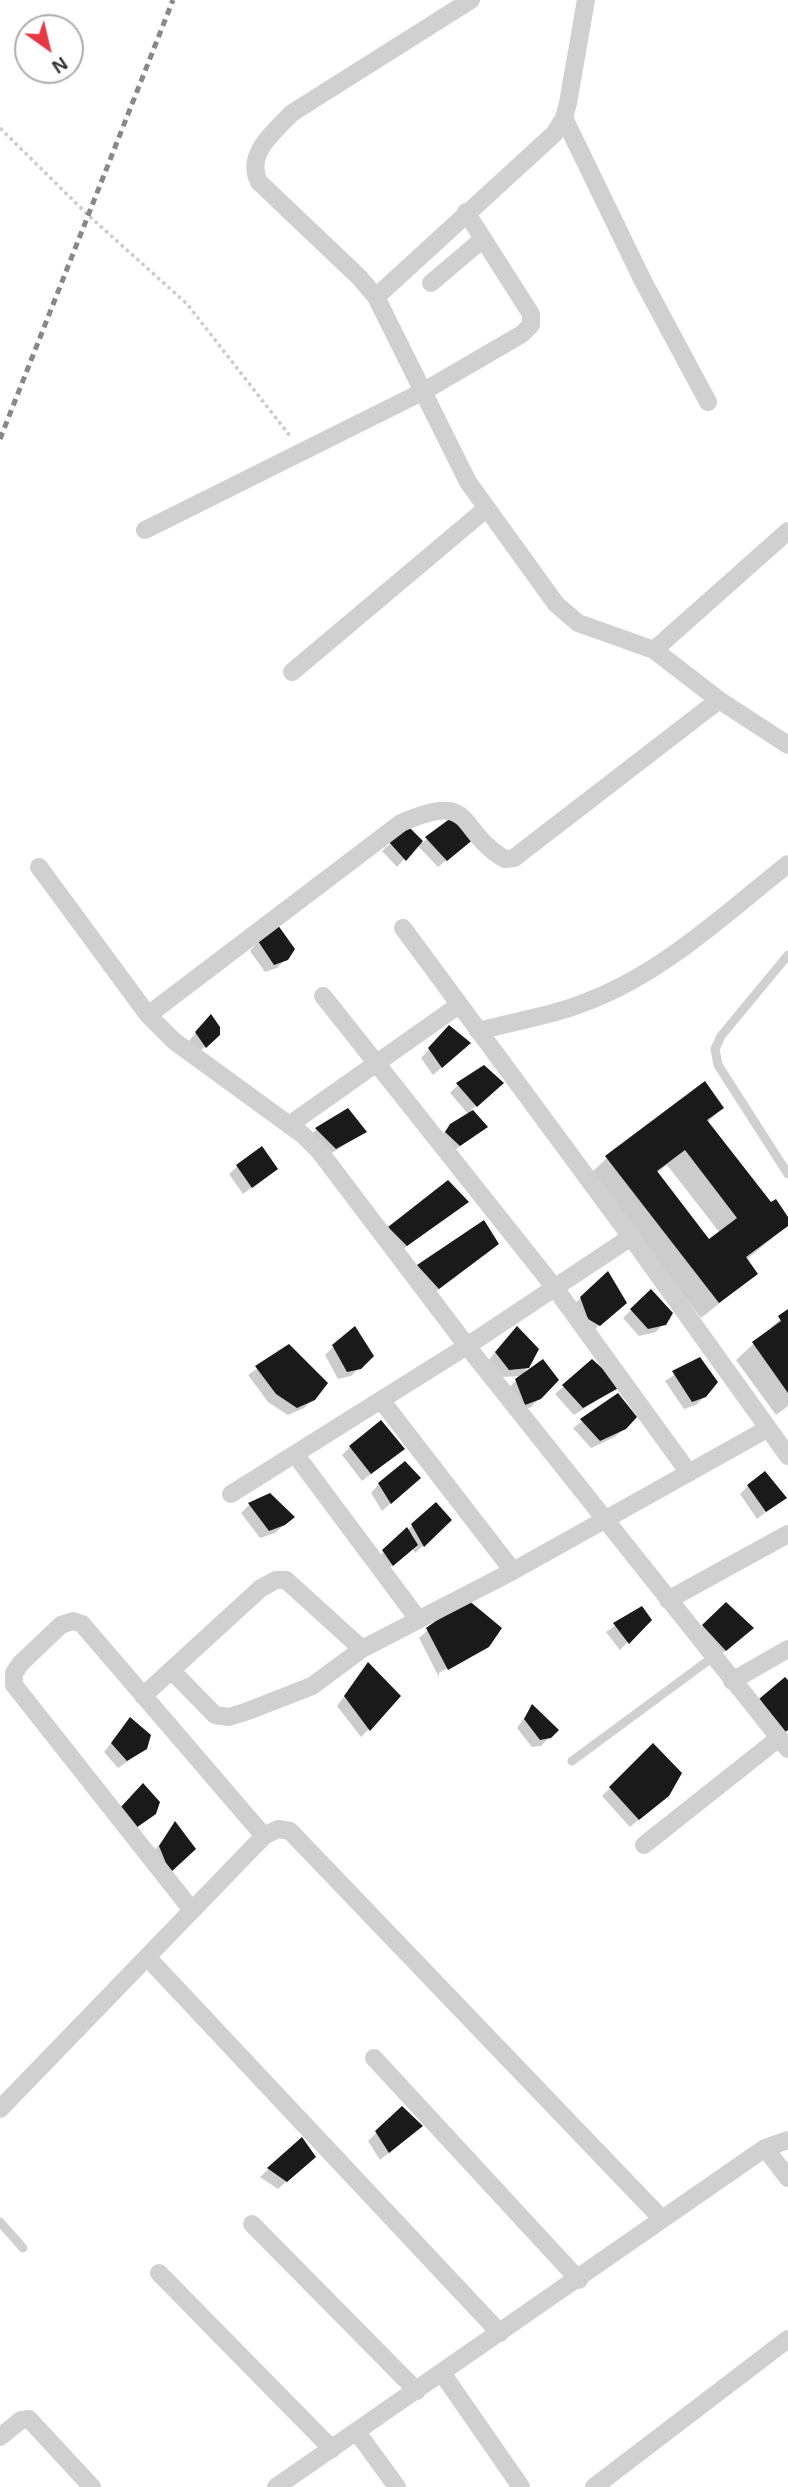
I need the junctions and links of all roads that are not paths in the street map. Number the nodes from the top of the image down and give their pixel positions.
1 (471, 0) edge
2 (586, 0) edge
3 (564, 118) junction
4 (467, 212) junction
5 (483, 239) junction
6 (431, 283) dead end
7 (376, 297) junction
8 (424, 391) junction
9 (708, 402) dead end
10 (487, 508) junction
11 (145, 530) dead end
12 (788, 531) edge
13 (654, 650) junction
14 (292, 672) dead end
15 (719, 700) junction
16 (788, 745) edge
17 (788, 864) edge
18 (39, 867) dead end
19 (403, 928) dead end
20 (788, 955) edge
21 (323, 996) dead end
22 (459, 1005) junction
23 (148, 1015) junction
24 (478, 1031) junction
25 (375, 1064) junction
26 (289, 1125) junction
27 (788, 1174) edge
28 (631, 1237) junction
29 (555, 1288) junction
30 (467, 1346) junction
31 (381, 1400) junction
32 (767, 1429) junction
33 (295, 1454) junction
34 (788, 1456) edge
35 (689, 1473) junction
36 (231, 1494) dead end
37 (605, 1520) junction
38 (788, 1534) edge
39 (513, 1571) junction
40 (668, 1600) junction
41 (418, 1619) junction
42 (362, 1649) junction
43 (788, 1649) edge
44 (713, 1657) junction
45 (173, 1671) junction
46 (732, 1681) junction
47 (144, 1696) junction
48 (783, 1744) edge
49 (572, 1760) dead end
50 (264, 1836) junction
51 (644, 1845) dead end
52 (191, 1909) junction
53 (147, 1957) junction
54 (374, 2058) dead end
55 (0, 2109) edge
56 (788, 2140) edge
57 (765, 2148) junction
58 (788, 2178) edge
59 (663, 2219) junction
60 (0, 2222) edge
61 (252, 2224) dead end
62 (23, 2248) dead end
63 (159, 2273) dead end
64 (579, 2280) junction
65 (500, 2333) junction
66 (788, 2339) edge
67 (442, 2373) junction
68 (417, 2391) junction
69 (357, 2432) junction
70 (0, 2437) edge
71 (332, 2449) junction
72 (92, 2487) edge
73 (276, 2487) edge
74 (397, 2487) edge
75 (521, 2487) edge
76 (594, 2487) edge

1 - 7 street
2 - 3 street
3 - 4 street
3 - 9 street
4 - 5 street
4 - 7 street
5 - 6 street
5 - 8 street
7 - 8 street
8 - 10 street
8 - 11 street
10 - 13 street
10 - 14 street
12 - 13 street
13 - 15 street
15 - 16 street
15 - 23 street
17 - 24 street
18 - 23 street
19 - 22 street
20 - 27 lane
21 - 25 street
22 - 24 street
22 - 25 street
23 - 26 street
24 - 28 street
25 - 26 street
25 - 29 street
26 - 30 street
28 - 29 street
28 - 32 street
29 - 30 street
29 - 35 street
30 - 31 street
30 - 37 street
31 - 33 street
31 - 39 street
32 - 34 street
32 - 35 street
33 - 36 street
33 - 41 street
35 - 37 street
37 - 39 street
37 - 40 street
38 - 40 street
39 - 41 street
40 - 44 street
41 - 42 street
42 - 45 street
42 - 45 street
43 - 46 street
44 - 46 street
44 - 49 lane
45 - 47 street
46 - 48 street
47 - 50 street
47 - 52 street
48 - 51 street
50 - 52 street
50 - 59 street
52 - 53 street
53 - 55 street
53 - 65 street
54 - 64 street
56 - 57 street
57 - 58 street
57 - 59 street
59 - 64 street
60 - 62 lane
61 - 68 street
63 - 71 street
64 - 65 street
65 - 67 street
66 - 76 street
67 - 68 street
67 - 75 street
68 - 69 street
69 - 71 street
69 - 74 street
70 - 72 street
71 - 73 street

